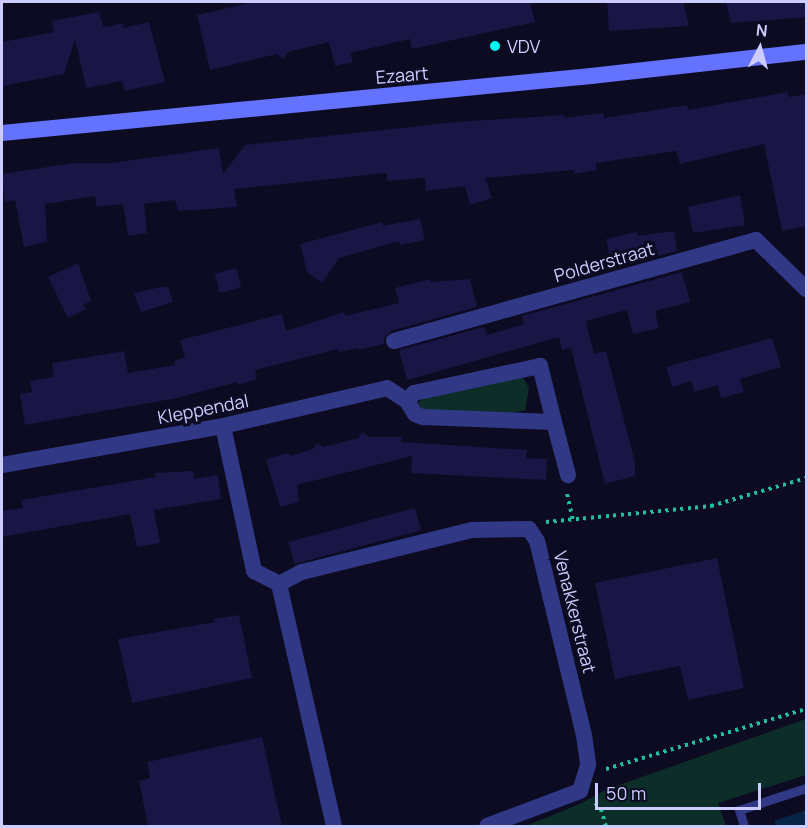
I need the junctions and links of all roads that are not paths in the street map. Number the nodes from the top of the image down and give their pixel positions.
1 (807, 52) edge
2 (2, 133) edge
3 (807, 289) edge
4 (394, 341) dead end
5 (407, 401) junction
6 (554, 422) junction
7 (223, 426) junction
8 (2, 465) edge
9 (568, 475) road end
10 (279, 584) junction
11 (807, 788) edge
12 (334, 826) edge
13 (487, 826) edge
14 (744, 826) edge

1 - 2 main road, Ezaart
3 - 4 street, Polderstraat
5 - 6 street, Kleppendal
5 - 6 street
5 - 7 street, Kleppendal
6 - 9 street
7 - 8 street, Kleppendal
7 - 10 street
10 - 12 street
10 - 13 street, Venakkerstraat
11 - 14 lane

